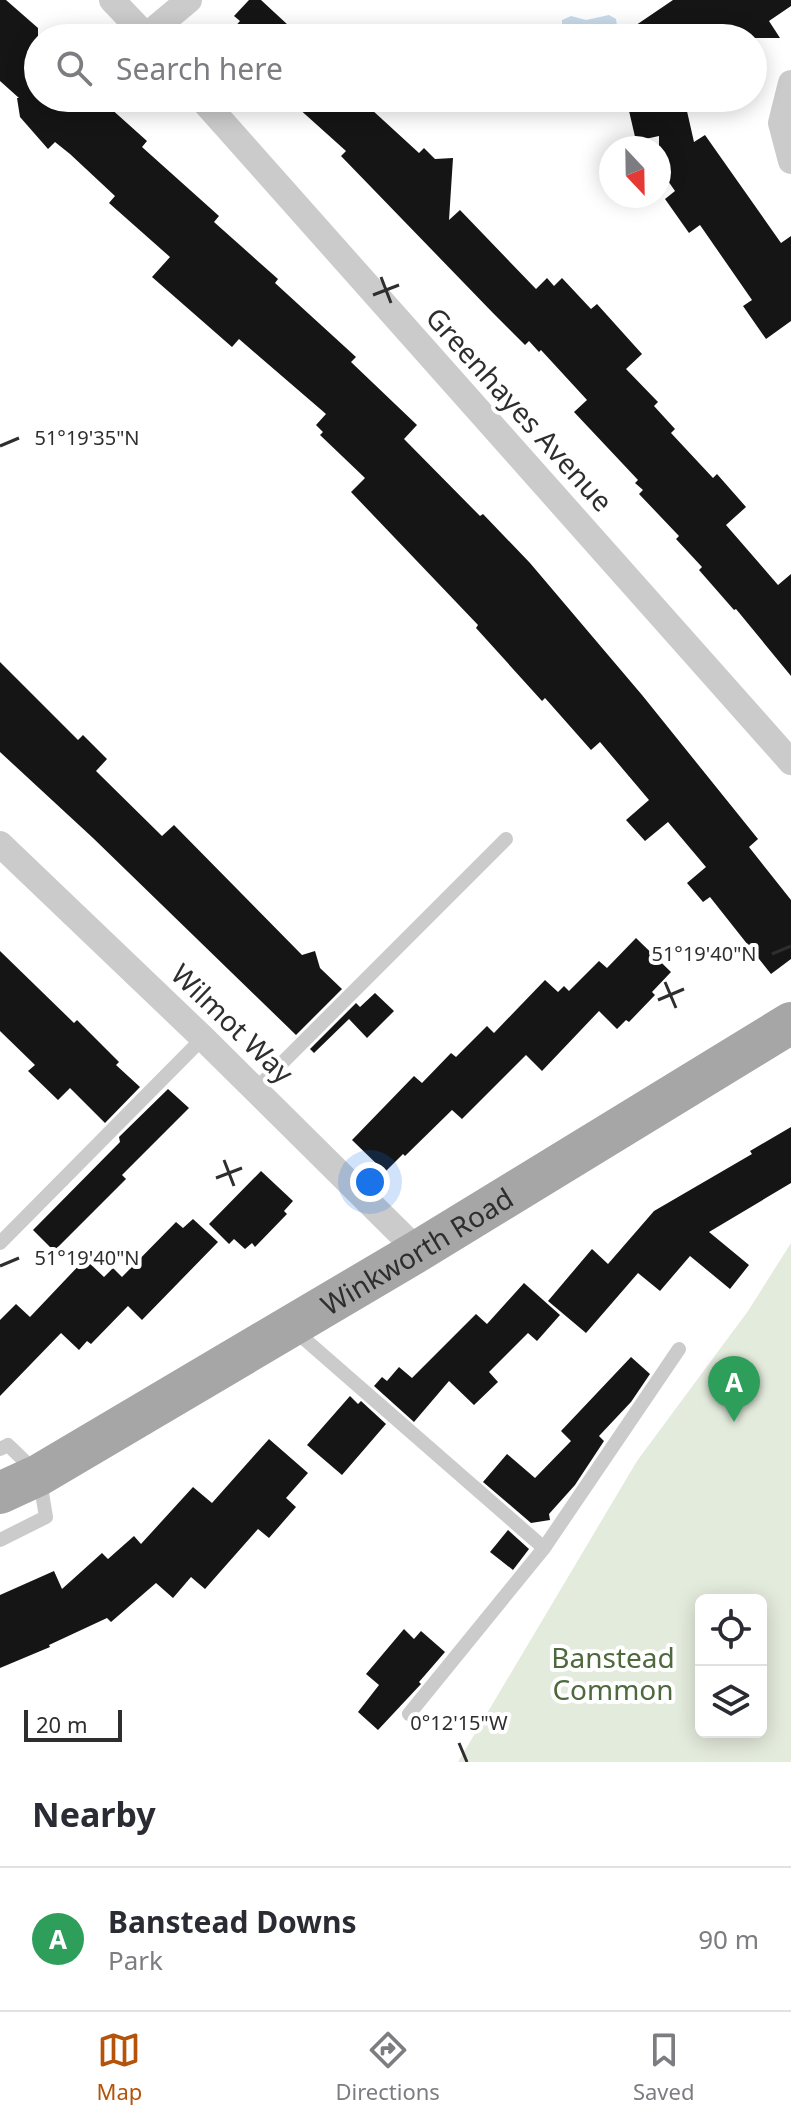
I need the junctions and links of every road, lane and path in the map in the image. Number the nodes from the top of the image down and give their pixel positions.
1 (112, 0) edge
2 (189, 0) edge
3 (135, 24) edge
4 (162, 24) edge
5 (791, 83) edge
6 (213, 112) edge
7 (791, 161) edge
8 (791, 762) edge
9 (506, 839) dead end
10 (0, 844) edge
11 (791, 1023) edge
12 (203, 1038) junction
13 (256, 1089) junction
14 (0, 1243) edge
15 (418, 1251) junction
16 (289, 1326) junction
17 (679, 1349) dead end
18 (0, 1449) edge
19 (39, 1475) junction
20 (0, 1493) edge
21 (0, 1540) edge
22 (544, 1548) junction
23 (409, 1714) dead end

1 - 3 street
2 - 4 street
5 - 7 street
6 - 8 street, Greenhayes Avenue
9 - 13 lane
10 - 12 street, Wilmot Way
11 - 15 main road, Winkworth Road
12 - 13 street, Wilmot Way
12 - 14 lane
13 - 15 street, Wilmot Way
15 - 16 main road, Winkworth Road
16 - 19 main road, Winkworth Road
16 - 22 lane
17 - 22 lane
18 - 19 lane
19 - 20 main road, Winkworth Road
19 - 21 lane
22 - 23 lane

